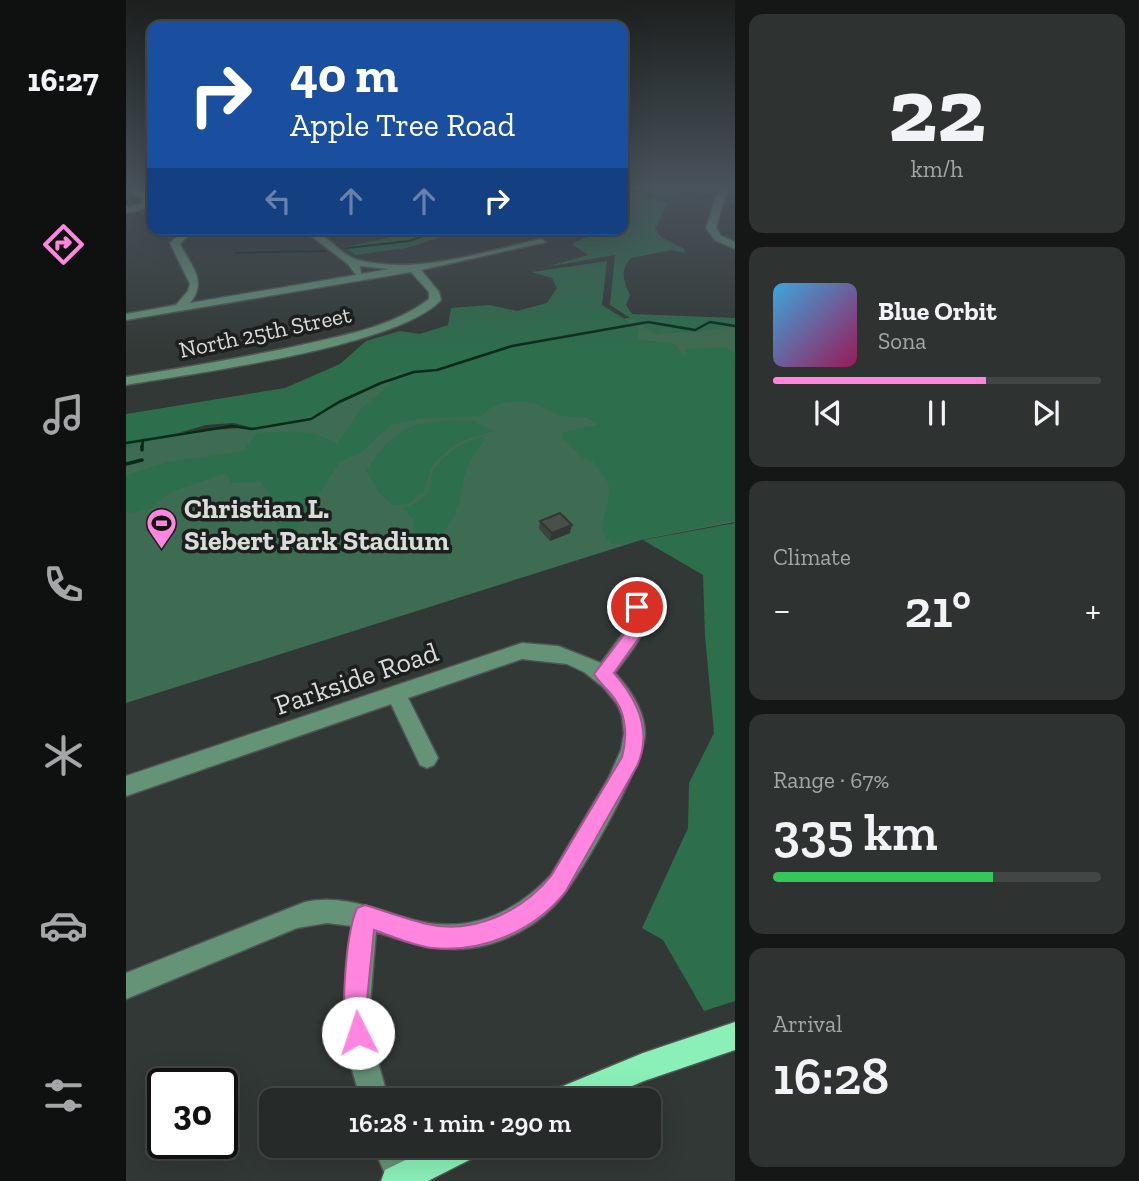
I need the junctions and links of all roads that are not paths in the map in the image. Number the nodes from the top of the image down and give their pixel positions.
1 (176, 244) edge
2 (328, 244) edge
3 (531, 244) edge
4 (353, 262) junction
5 (415, 269) junction
6 (355, 279) junction
7 (180, 309) junction
8 (126, 317) edge
9 (126, 381) edge
10 (637, 607) dead end
11 (603, 674) junction
12 (396, 695) junction
13 (427, 758) dead end
14 (126, 786) edge
15 (365, 916) junction
16 (126, 986) edge
17 (735, 1036) edge
18 (371, 1088) edge
19 (592, 1088) edge
20 (392, 1158) edge
21 (443, 1158) edge
22 (400, 1180) edge

1 - 7 street
2 - 4 street
3 - 5 street
4 - 5 street
4 - 6 street
5 - 6 street
5 - 9 street, North 25th Street
6 - 7 street
7 - 8 street
10 - 11 street
11 - 12 street, Parkside Road
11 - 15 street
12 - 13 street
12 - 14 street, Parkside Road
15 - 16 street
15 - 18 street
17 - 19 main road
20 - 22 street
21 - 22 main road

